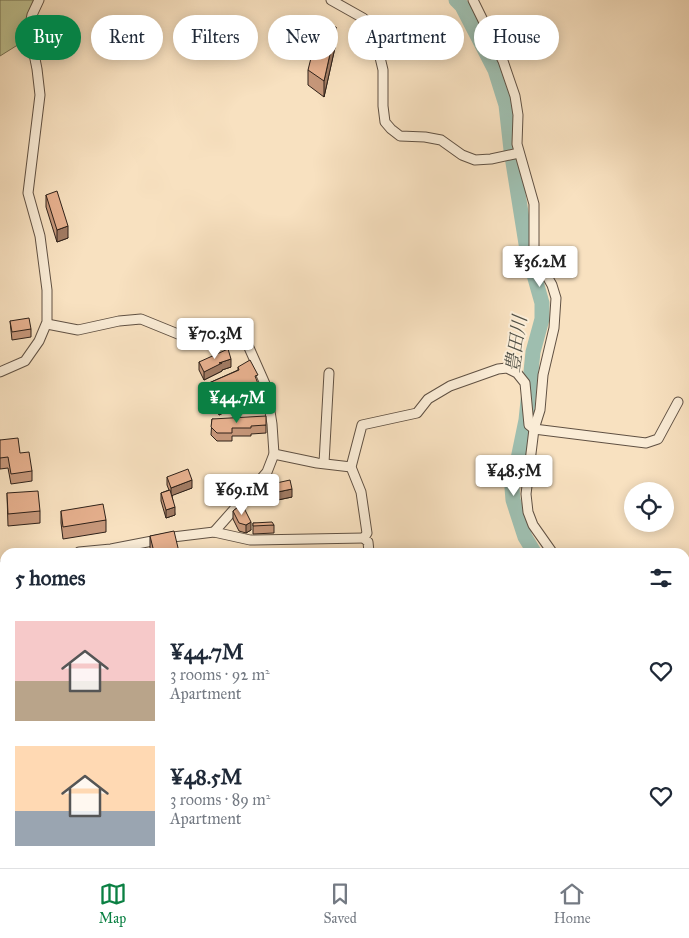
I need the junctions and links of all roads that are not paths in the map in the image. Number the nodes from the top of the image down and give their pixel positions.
1 (39, 0) edge
2 (330, 0) edge
3 (473, 0) edge
4 (520, 153) junction
5 (47, 324) junction
6 (0, 372) edge
7 (329, 373) dead end
8 (678, 402) dead end
9 (534, 429) junction
10 (274, 454) junction
11 (324, 464) junction
12 (351, 467) junction
13 (214, 532) junction
14 (364, 538) junction
15 (117, 548) edge
16 (369, 548) edge
17 (549, 548) edge

1 - 5 street
2 - 4 street
3 - 4 street
4 - 9 street
5 - 6 street
5 - 10 street
7 - 11 street
8 - 9 street
9 - 12 street
9 - 17 street
10 - 11 street
10 - 13 street
11 - 12 street
12 - 14 street
13 - 14 street
13 - 15 street
14 - 16 street

